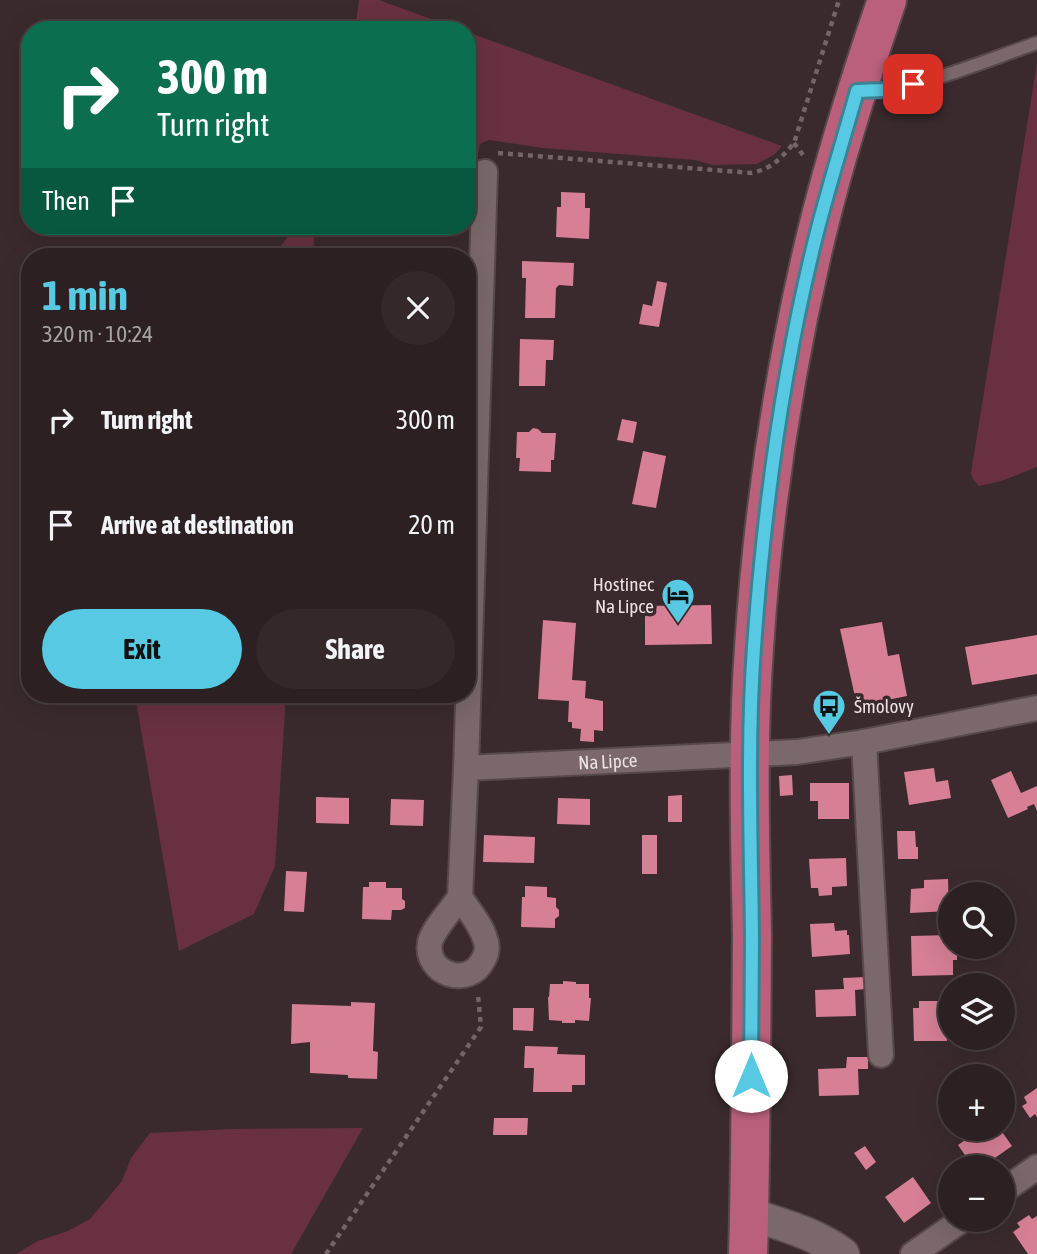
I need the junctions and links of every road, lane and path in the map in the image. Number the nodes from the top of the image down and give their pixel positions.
1 (839, 0) edge
2 (887, 0) edge
3 (1037, 43) edge
4 (857, 91) junction
5 (485, 172) joint
6 (476, 454) edge
7 (468, 703) edge
8 (1037, 708) edge
9 (864, 742) junction
10 (750, 755) junction
11 (466, 768) junction
12 (460, 897) junction
13 (476, 970) junction
14 (881, 1055) dead end
15 (1037, 1167) edge
16 (1015, 1183) edge
17 (750, 1214) junction
18 (945, 1232) edge
19 (326, 1254) edge
20 (748, 1254) edge
21 (843, 1254) edge
22 (913, 1254) edge

1 - 5 path
2 - 4 main road
3 - 4 lane
4 - 10 main road
5 - 6 street
7 - 11 street
8 - 9 street, Na Lipce
9 - 10 street, Na Lipce
9 - 14 street
10 - 11 street, Na Lipce
10 - 17 main road
11 - 12 street
12 - 13 street
12 - 13 street
13 - 19 path
15 - 16 street
17 - 20 main road
17 - 21 street
18 - 22 street

